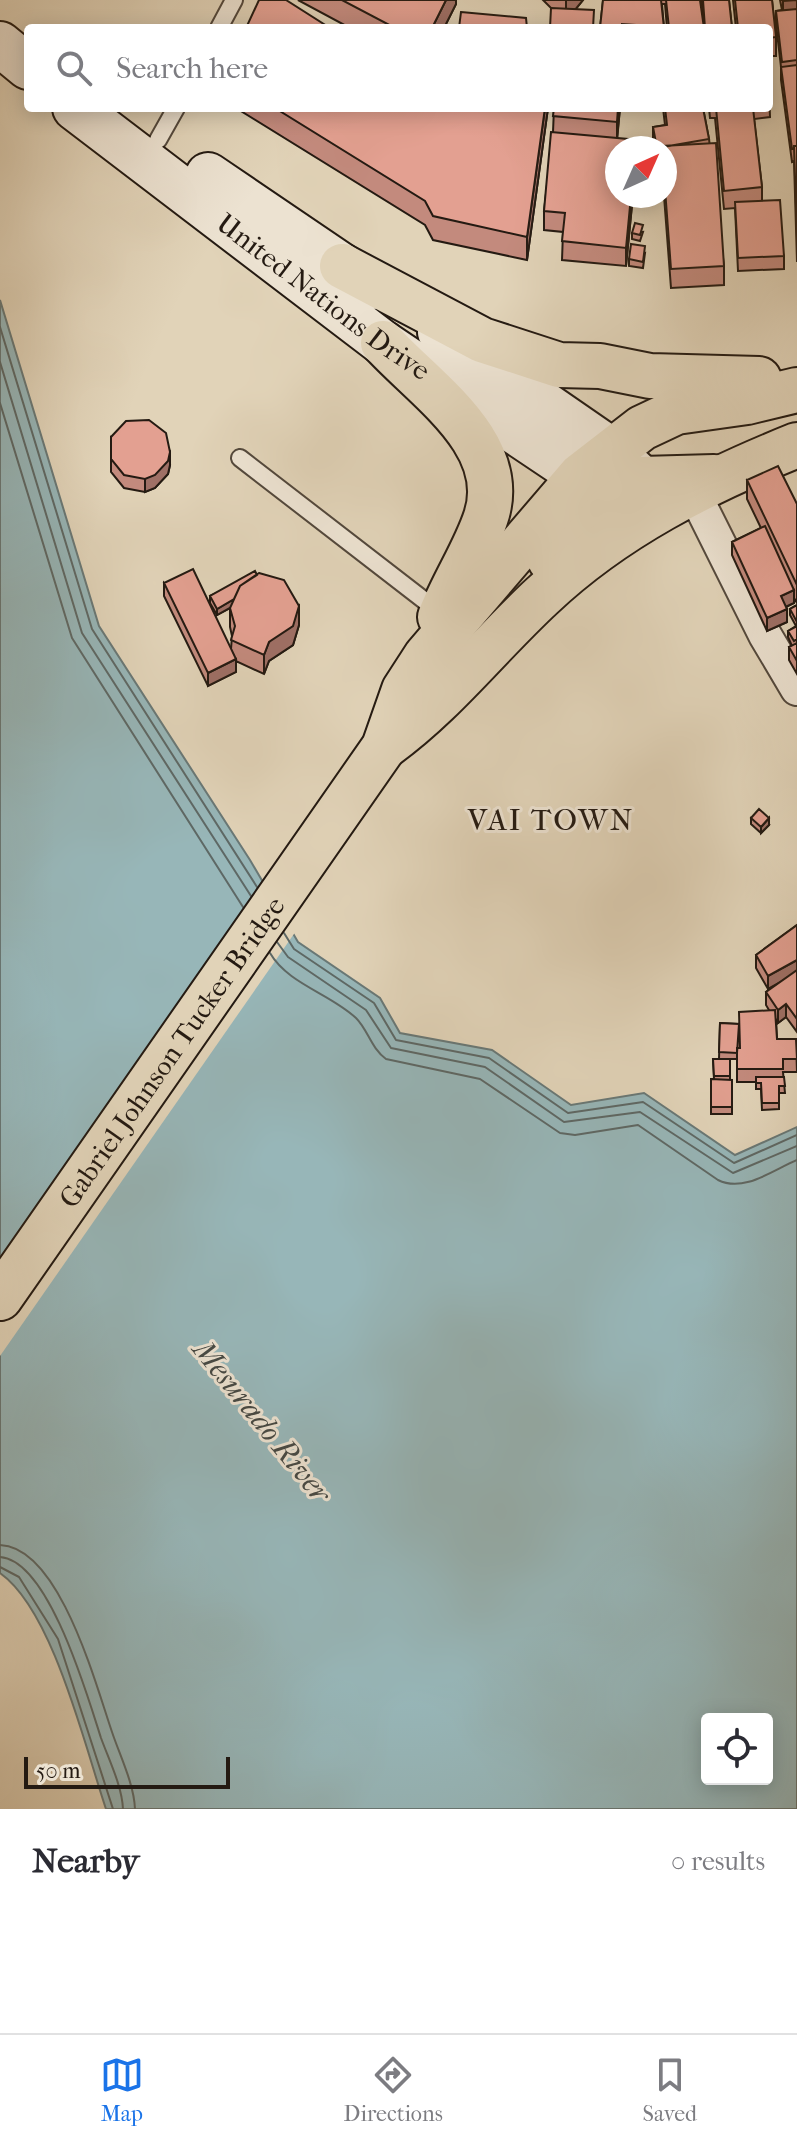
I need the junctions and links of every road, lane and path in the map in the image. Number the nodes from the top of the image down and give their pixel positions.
1 (234, 0) edge
2 (221, 24) edge
3 (80, 112) edge
4 (125, 112) edge
5 (167, 124) edge
6 (342, 266) junction
7 (383, 343) junction
8 (797, 379) edge
9 (797, 390) edge
10 (797, 445) edge
11 (240, 458) dead end
12 (611, 476) junction
13 (706, 484) junction
14 (441, 613) junction
15 (426, 656) junction
16 (797, 689) edge
17 (384, 747) junction
18 (0, 1298) edge

1 - 2 lane
3 - 7 main road, United Nations Drive
4 - 5 main road, United Nations Drive
5 - 6 main road, United Nations Drive
6 - 8 highway
6 - 12 main road, United Nations Drive
7 - 12 main road, United Nations Drive
7 - 14 highway
9 - 12 highway
10 - 13 highway
11 - 14 lane
12 - 13 highway
12 - 15 highway
12 - 17 highway
13 - 16 street
13 - 17 highway
14 - 15 highway
15 - 17 highway
17 - 18 highway, Gabriel Johnson Tucker Bridge

